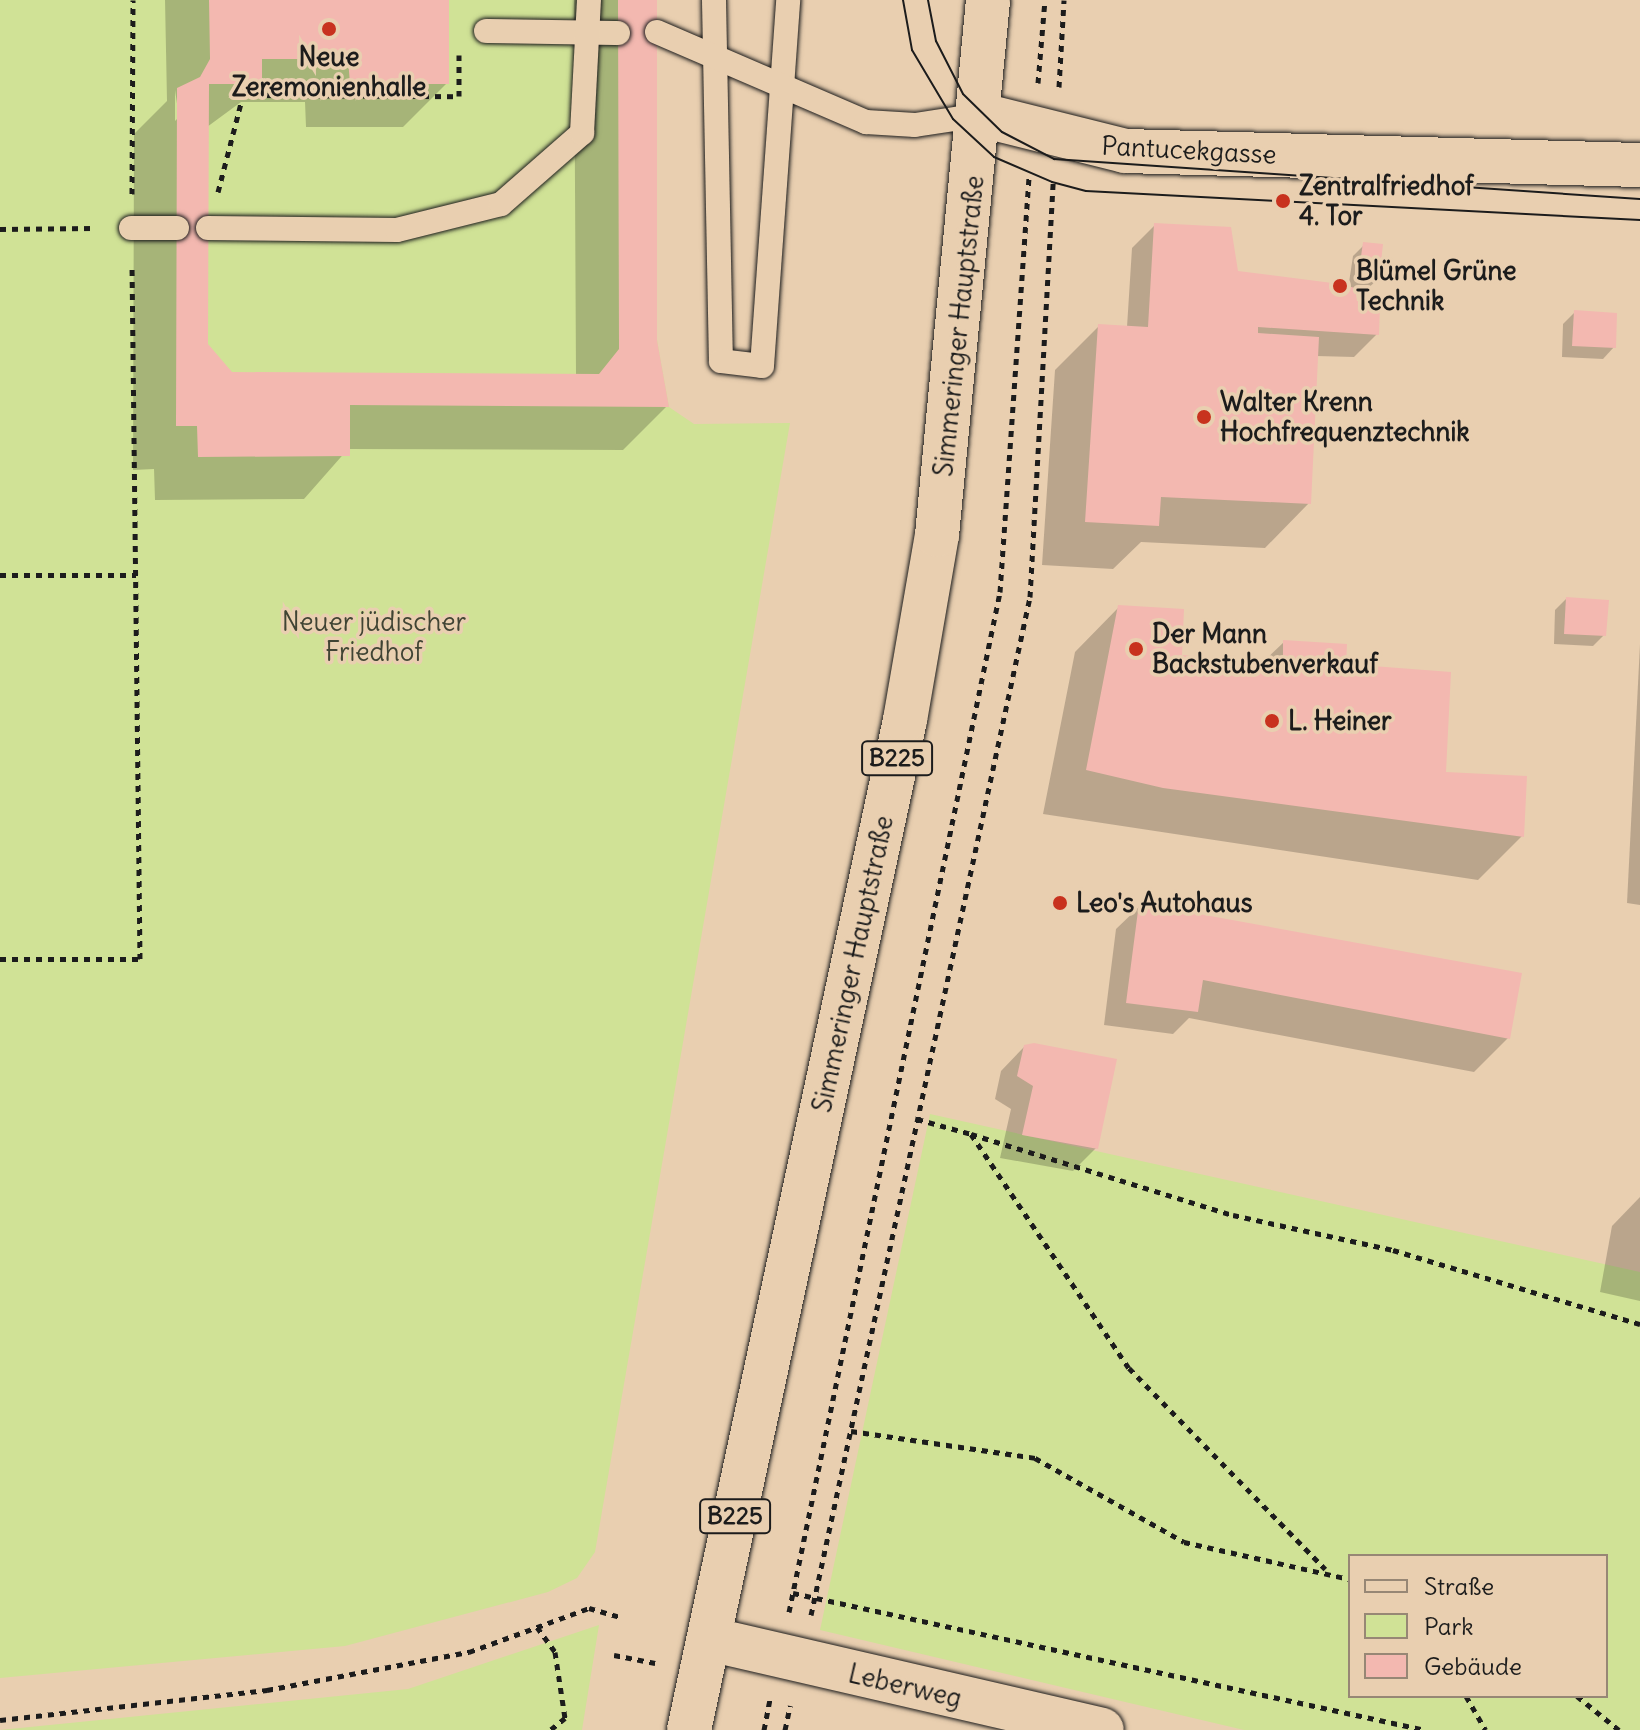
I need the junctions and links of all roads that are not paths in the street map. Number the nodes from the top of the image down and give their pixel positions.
1 (589, 0) edge
2 (714, 0) edge
3 (788, 0) edge
4 (988, 0) edge
5 (486, 31) dead end
6 (657, 32) dead end
7 (592, 33) junction
8 (618, 33) dead end
9 (714, 57) junction
10 (784, 88) junction
11 (981, 115) junction
12 (1640, 165) edge
13 (131, 228) road end
14 (177, 228) dead end
15 (210, 228) road end
16 (709, 1639) junction
17 (689, 1730) edge
18 (1102, 1730) edge

1 - 7 lane
2 - 9 lane
3 - 10 lane
4 - 11 main road, Simmeringer Hauptstraße / B225
5 - 7 lane
6 - 9 lane
7 - 8 lane
7 - 15 lane
9 - 10 lane
9 - 10 lane
10 - 11 lane
11 - 12 main road, Pantucekgasse
11 - 16 main road, Simmeringer Hauptstraße / B225
13 - 14 lane
16 - 17 main road, Simmeringer Hauptstraße / B225
16 - 18 main road, Leberweg

